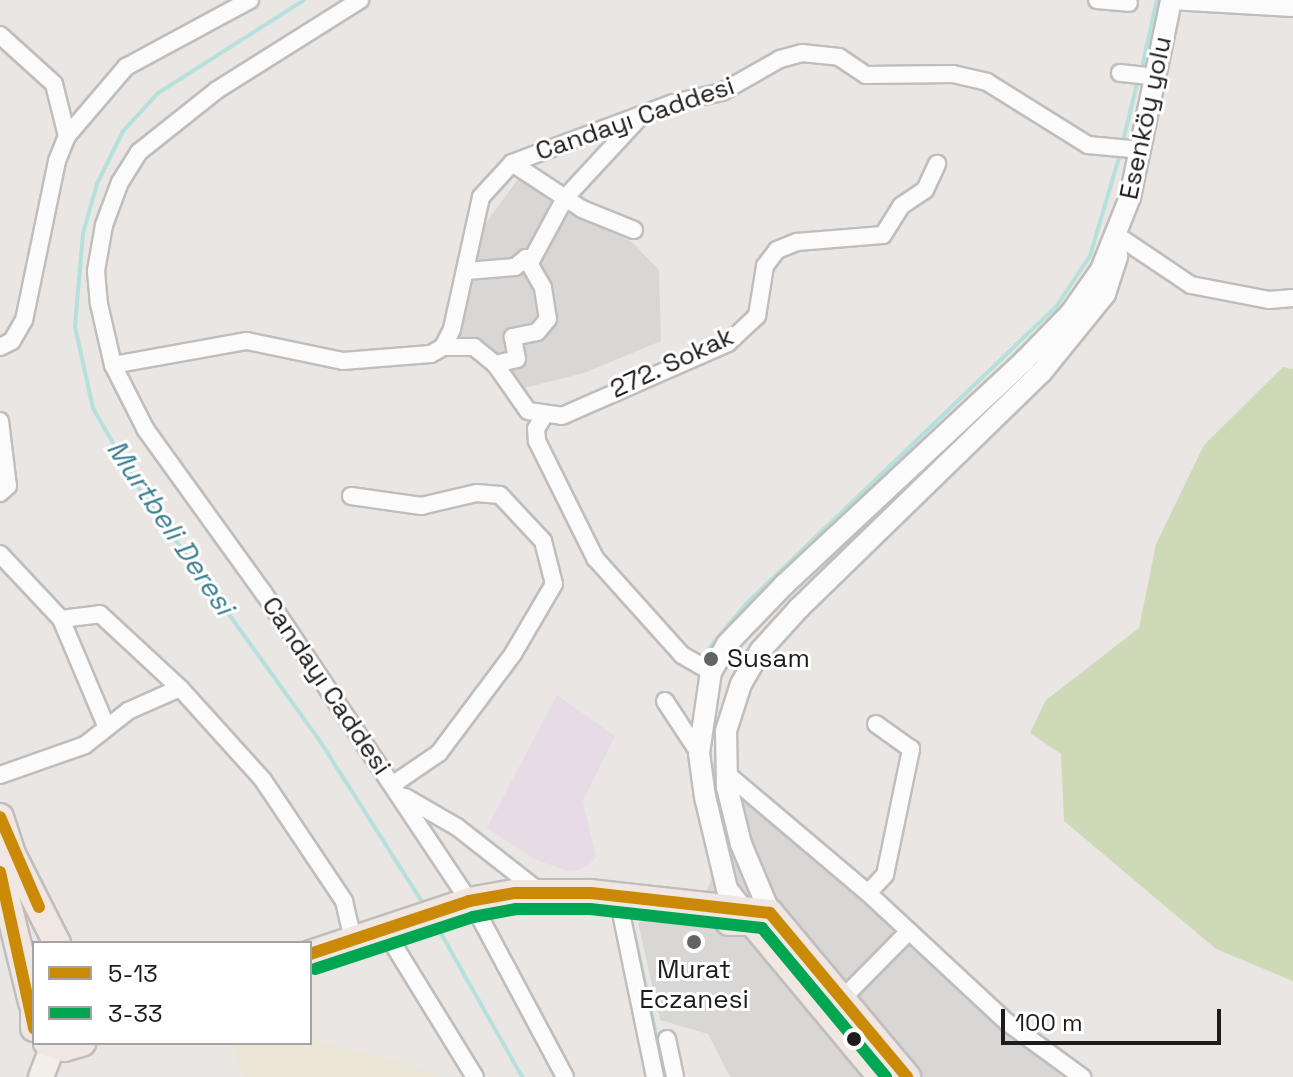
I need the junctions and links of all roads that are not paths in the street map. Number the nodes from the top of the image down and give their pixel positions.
1 (250, 0) edge
2 (360, 0) edge
3 (1097, 0) edge
4 (1171, 0) edge
5 (1129, 3) dead end
6 (1293, 8) edge
7 (0, 35) edge
8 (641, 115) junction
9 (67, 136) junction
10 (1128, 148) junction
11 (512, 163) junction
12 (937, 164) dead end
13 (565, 198) junction
14 (634, 230) dead end
15 (1118, 236) junction
16 (531, 261) junction
17 (467, 271) junction
18 (1293, 298) edge
19 (1269, 300) junction
20 (1293, 307) edge
21 (0, 347) edge
22 (443, 347) junction
23 (495, 364) junction
24 (113, 365) junction
25 (544, 416) junction
26 (0, 421) edge
27 (0, 493) edge
28 (351, 496) dead end
29 (0, 554) edge
30 (61, 619) junction
31 (711, 672) junction
32 (180, 688) junction
33 (665, 701) dead end
34 (876, 724) dead end
35 (107, 728) junction
36 (699, 753) junction
37 (726, 773) junction
38 (0, 775) edge
39 (392, 785) junction
40 (0, 817) edge
41 (0, 872) edge
42 (540, 892) junction
43 (868, 893) junction
44 (620, 908) junction
45 (466, 909) junction
46 (749, 912) junction
47 (907, 933) junction
48 (386, 934) junction
49 (353, 939) junction
50 (56, 941) edge
51 (312, 953) edge
52 (312, 967) edge
53 (32, 994) edge
54 (842, 999) junction
55 (667, 1039) dead end
56 (41, 1045) edge
57 (871, 1073) edge
58 (43, 1076) edge
59 (475, 1077) edge
60 (565, 1077) edge
61 (655, 1077) edge
62 (675, 1077) edge
63 (907, 1077) edge
64 (1082, 1077) edge

1 - 9 street
2 - 24 street, Candayı Caddesi
3 - 5 street
4 - 6 street
4 - 10 street, Esenköy yolu
7 - 9 street
8 - 10 street, Candayı Caddesi
8 - 11 street, Candayı Caddesi
8 - 13 street
9 - 21 street
10 - 15 street, Esenköy yolu
11 - 13 street
11 - 17 street, Candayı Caddesi
12 - 25 street, 272. Sokak
13 - 14 street
13 - 16 street
15 - 19 street
15 - 31 street
15 - 37 street
16 - 17 street
16 - 23 street
17 - 22 street, Candayı Caddesi
18 - 19 street
19 - 20 street
22 - 23 street
22 - 24 street
23 - 25 street
24 - 39 street, Candayı Caddesi
25 - 31 street
26 - 27 street
28 - 39 street
29 - 30 street
30 - 32 street
30 - 35 street
31 - 36 street
32 - 35 street
32 - 49 street
33 - 36 street
34 - 43 street
35 - 38 street
36 - 46 street
37 - 43 street
37 - 46 street
39 - 42 street
39 - 45 street, Candayı Caddesi
40 - 50 main road
41 - 53 main road
42 - 45 main road
42 - 46 main road
43 - 47 street
44 - 45 main road
44 - 46 main road
44 - 61 street
45 - 48 main road
45 - 60 street, Candayı Caddesi
46 - 54 main road
46 - 57 main road
47 - 54 street
47 - 64 street
48 - 49 main road
48 - 52 main road
48 - 59 street
49 - 51 main road
54 - 63 main road
55 - 62 street
56 - 58 main road

